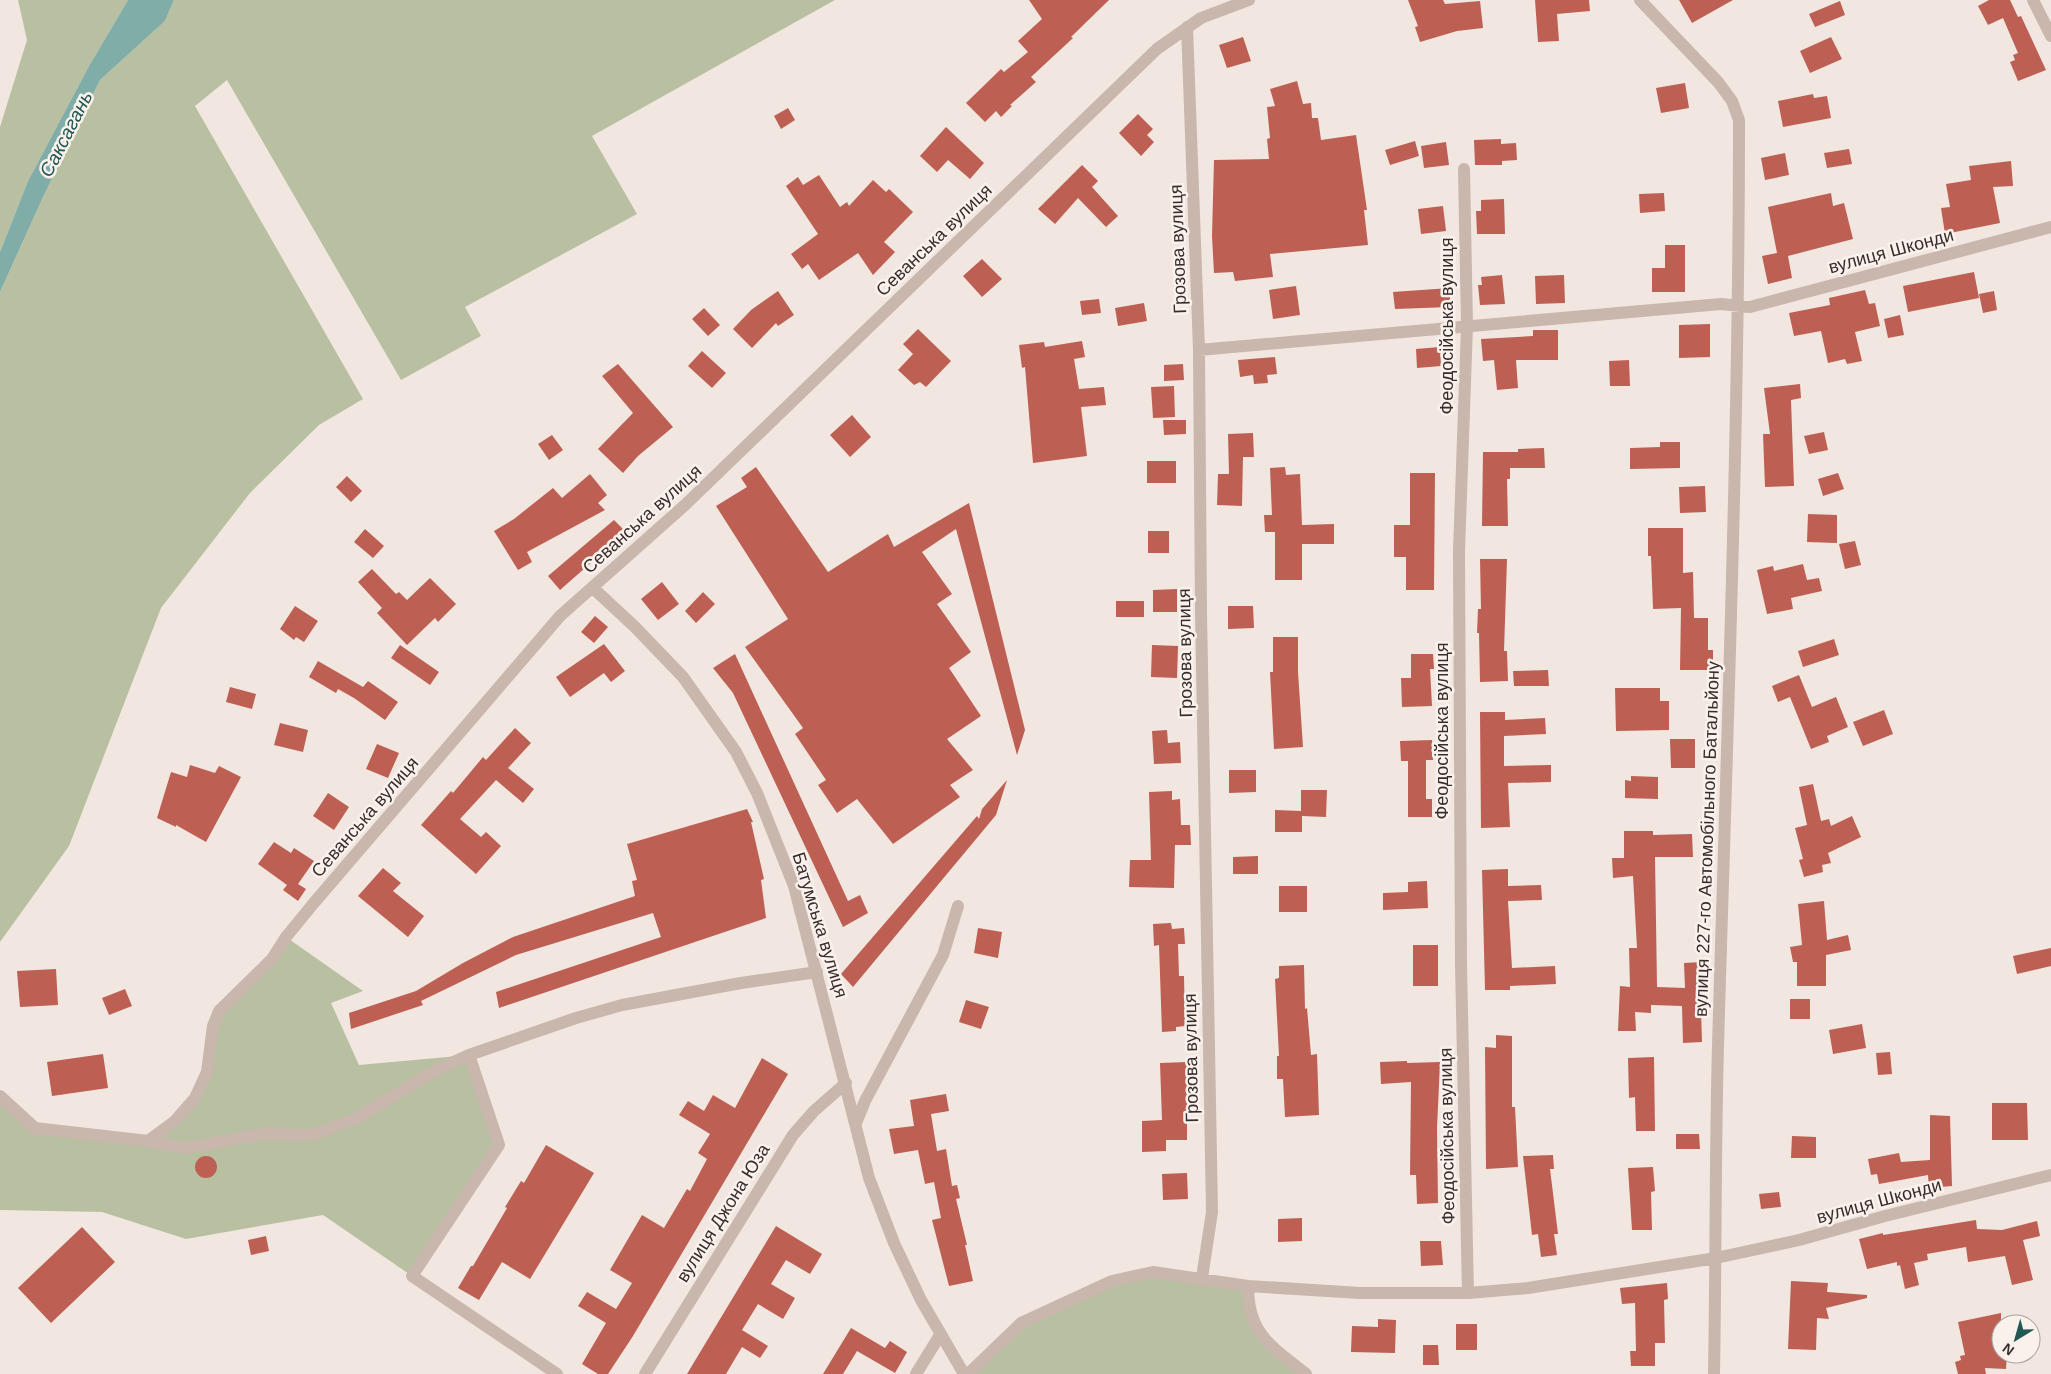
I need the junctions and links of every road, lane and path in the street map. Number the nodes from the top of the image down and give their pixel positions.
1 (1248, 0) edge
2 (1640, 0) edge
3 (2033, 0) edge
4 (1187, 27) junction
5 (2051, 36) edge
6 (1464, 169) dead end
7 (2051, 227) edge
8 (1739, 306) junction
9 (1467, 326) junction
10 (1200, 350) junction
11 (593, 588) junction
12 (958, 906) dead end
13 (817, 972) junction
14 (468, 1055) junction
15 (846, 1083) junction
16 (0, 1096) edge
17 (856, 1123) junction
18 (148, 1141) junction
19 (2051, 1175) edge
20 (1716, 1258) junction
21 (1202, 1278) junction
22 (1248, 1286) junction
23 (1468, 1293) junction
24 (940, 1335) junction
25 (557, 1374) edge
26 (645, 1374) edge
27 (916, 1374) edge
28 (966, 1374) edge
29 (1306, 1374) edge
30 (1714, 1374) edge

1 - 4 street, Севанська вулиця
2 - 8 street, вулиця 227-го Автомобільного Батальйону
3 - 5 street
4 - 10 street, Грозова вулиця
4 - 11 street, Севанська вулиця
6 - 9 street, Феодосійська вулиця
7 - 8 street, вулиця Шконди
8 - 9 street
8 - 20 street, вулиця 227-го Автомобільного Батальйону
9 - 10 street
9 - 23 street, Феодосійська вулиця
10 - 21 street, Грозова вулиця
11 - 13 street, Батумська вулиця
11 - 18 street, Севанська вулиця
12 - 17 street
13 - 14 street
13 - 15 street, Батумська вулиця
14 - 18 street
14 - 25 street
15 - 17 street, Батумська вулиця
15 - 26 street, вулиця Джона Юза
16 - 18 street
17 - 24 street, Батумська вулиця
19 - 20 street, вулиця Шконди
20 - 23 street, вулиця Шконди
20 - 30 street, вулиця 227-го Автомобільного Батальйону
21 - 22 street, вулиця Шконди
21 - 28 street, вулиця Шконди
22 - 23 street, вулиця Шконди
22 - 29 street
24 - 27 street
24 - 28 street, Батумська вулиця

